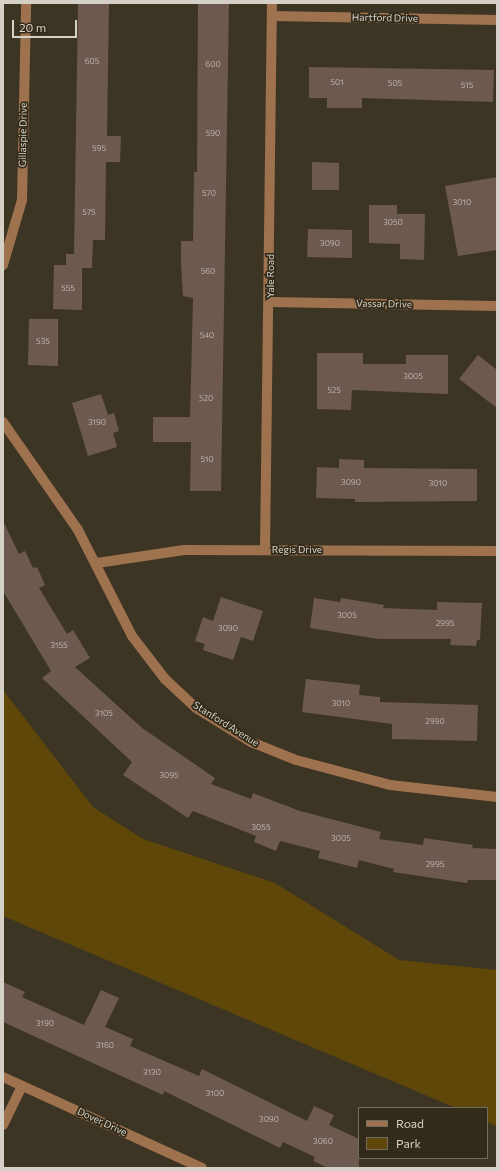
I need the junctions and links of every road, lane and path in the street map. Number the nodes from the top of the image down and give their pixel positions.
1 (26, 3) edge
2 (272, 3) edge
3 (272, 16) junction
4 (497, 20) edge
5 (3, 265) edge
6 (270, 302) junction
7 (497, 306) edge
8 (3, 422) edge
9 (265, 549) junction
10 (497, 551) edge
11 (97, 563) junction
12 (497, 797) edge
13 (3, 1077) edge
14 (22, 1086) junction
15 (3, 1125) edge
16 (202, 1168) edge

1 - 5 street, Gillaspie Drive
2 - 3 street, Yale Road
3 - 4 street, Hartford Drive
3 - 6 street, Yale Road
6 - 7 street, Vassar Drive
6 - 9 street, Yale Road
8 - 11 street, Stanford Avenue
9 - 10 street, Regis Drive
9 - 11 street, Regis Drive
11 - 12 street, Stanford Avenue
13 - 14 street, Dover Drive
14 - 15 street
14 - 16 street, Dover Drive

